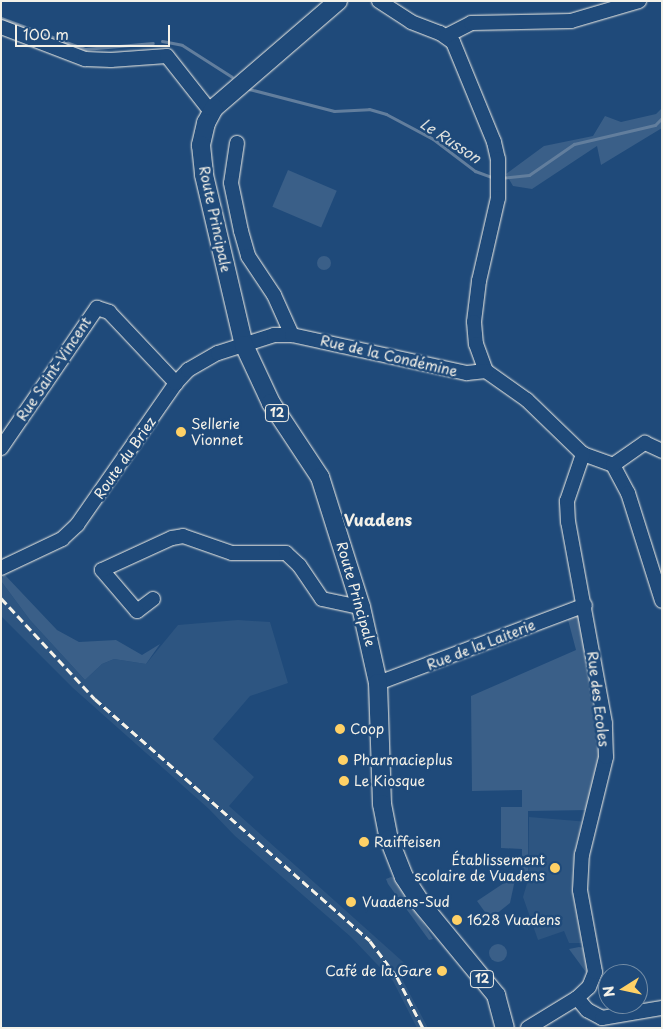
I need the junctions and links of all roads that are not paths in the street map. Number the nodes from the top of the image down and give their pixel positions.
1 (338, 1) edge
2 (379, 1) edge
3 (639, 1) edge
4 (1, 27) edge
5 (446, 36) junction
6 (211, 112) junction
7 (237, 143) dead end
8 (292, 335) junction
9 (244, 345) junction
10 (486, 372) junction
11 (176, 384) junction
12 (1, 448) edge
13 (662, 451) edge
14 (584, 454) junction
15 (612, 465) junction
16 (1, 568) edge
17 (153, 599) dead end
18 (662, 601) edge
19 (585, 605) junction
20 (361, 607) junction
21 (378, 683) junction
22 (577, 998) junction
23 (662, 1008) edge
24 (505, 1028) edge
25 (528, 1028) edge

1 - 6 main road, Route Principale / 12
2 - 5 street
3 - 5 street
4 - 6 street
5 - 10 street
6 - 9 main road, Route Principale / 12
7 - 8 street
8 - 9 street, Rue de la Condémine
8 - 10 street, Rue de la Condémine
9 - 11 street, Route du Briez
9 - 20 main road, Route Principale / 12
10 - 14 street
11 - 12 street, Rue Saint-Vincent
11 - 16 street, Route du Briez
13 - 15 street
14 - 15 street
14 - 19 street, Rue des Ecoles
15 - 18 street
17 - 20 street
19 - 21 street, Rue de la Laiterie
19 - 22 street, Rue des Ecoles
20 - 21 main road, Route Principale / 12
21 - 24 main road, Route Principale / 12
22 - 23 street
22 - 25 street, Rue des Ecoles

